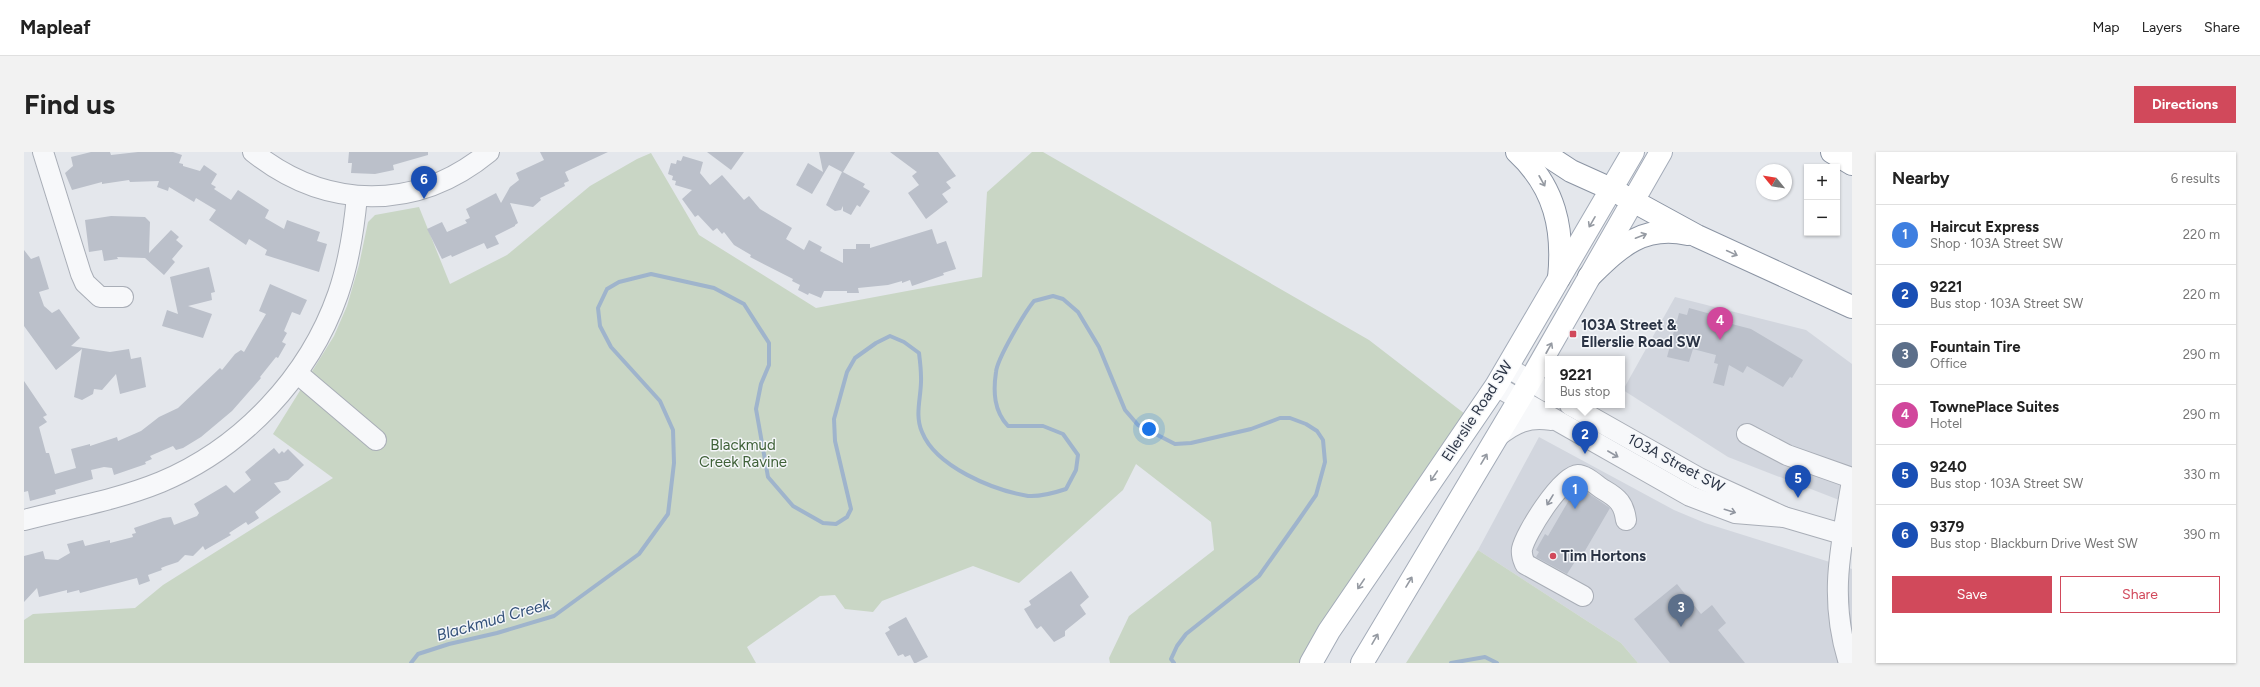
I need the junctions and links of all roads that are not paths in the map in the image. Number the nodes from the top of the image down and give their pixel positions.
1 (43, 152) edge
2 (253, 152) edge
3 (489, 152) edge
4 (1517, 152) edge
5 (1542, 152) edge
6 (1832, 152) edge
7 (1631, 155) edge
8 (1656, 161) edge
9 (1852, 164) edge
10 (1611, 189) junction
11 (357, 196) junction
12 (1633, 200) junction
13 (1697, 236) junction
14 (1589, 277) junction
15 (1559, 278) junction
16 (123, 297) dead end
17 (1851, 307) edge
18 (1550, 356) edge
19 (1545, 365) edge
20 (1507, 367) junction
21 (297, 373) junction
22 (1496, 386) junction
23 (1532, 391) edge
24 (1545, 408) edge
25 (1545, 408) edge
26 (1575, 408) edge
27 (1555, 421) junction
28 (1747, 434) dead end
29 (1497, 438) junction
30 (376, 440) dead end
31 (1852, 478) edge
32 (1852, 481) edge
33 (1784, 517) junction
34 (24, 520) edge
35 (1626, 520) dead end
36 (1848, 536) edge
37 (1583, 596) dead end
38 (1311, 663) edge
39 (1362, 663) edge
40 (1849, 663) edge

1 - 16 street
2 - 11 street
3 - 11 street
4 -> 15 main road
5 - 10 main road
6 - 9 main road
7 - 10 main road, Ellerslie Road SW
8 - 12 main road, Ellerslie Road SW
10 - 12 main road
10 -> 15 main road, Ellerslie Road SW
11 - 21 street
12 - 13 main road
12 - 14 main road, Ellerslie Road SW
14 -> 13 main road
13 -> 17 main road
18 -> 14 main road, Ellerslie Road SW
15 - 20 main road, Ellerslie Road SW
23 -> 19 main road, Ellerslie Road SW
20 - 22 main road, Ellerslie Road SW
20 - 23 street, 103A Street SW
21 - 30 street
21 - 34 street
22 - 23 street, 103A Street SW
22 -> 38 main road, Ellerslie Road SW
23 - 24 street, 103A Street SW
23 - 29 main road, Ellerslie Road SW
25 - 27 street, 103A Street SW
26 - 33 street, 103A Street SW
27 - 29 street
27 -> 33 street, 103A Street SW
28 - 31 street
39 -> 29 main road, Ellerslie Road SW
32 - 36 street
33 - 36 street, 103A Street SW
35 -> 37 street
36 - 40 street

